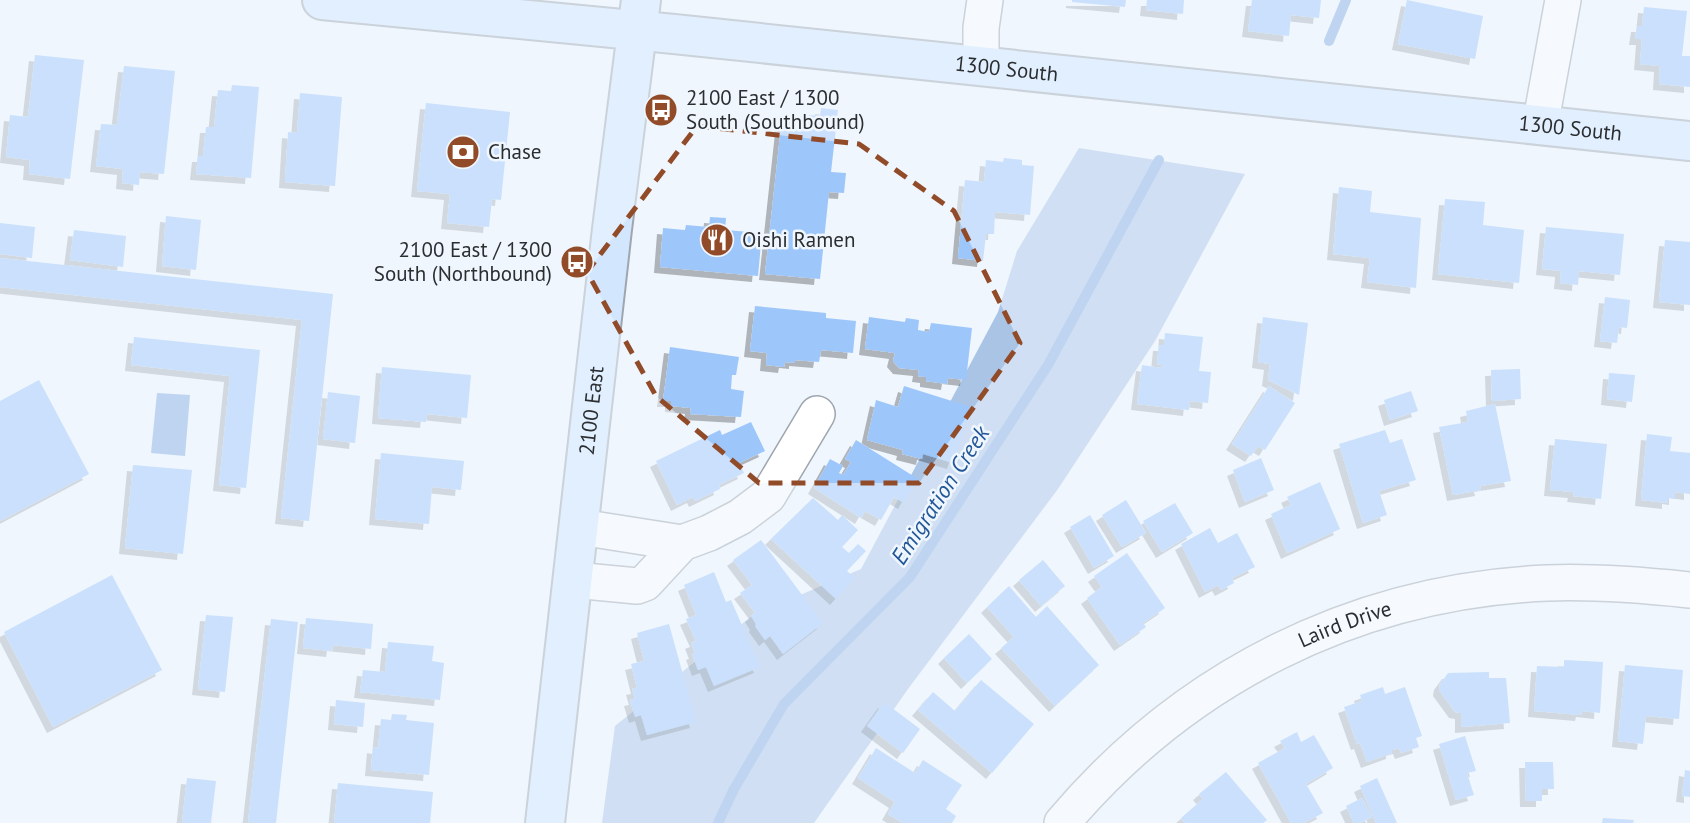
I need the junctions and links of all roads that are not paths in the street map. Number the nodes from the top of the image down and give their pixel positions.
1 (322, 0) edge
2 (985, 0) edge
3 (1563, 0) edge
4 (639, 16) edge
5 (981, 67) junction
6 (1541, 125) junction
7 (1690, 141) edge
8 (817, 414) dead end
9 (580, 527) junction
10 (682, 543) junction
11 (574, 580) junction
12 (1690, 590) edge
13 (545, 823) edge
14 (1062, 823) edge

1 - 4 street, 1300 South
2 - 5 street
3 - 6 street
4 - 5 street, 1300 South
4 - 9 street, 2100 East
5 - 6 street, 1300 South
6 - 7 street, 1300 South
8 - 10 street
9 - 10 street
9 - 11 street, 2100 East
10 - 11 street
11 - 13 street, 2100 East
12 - 14 street, Laird Drive

